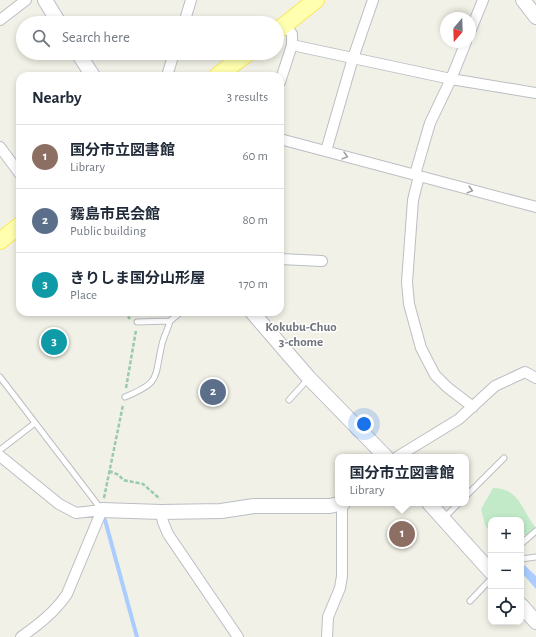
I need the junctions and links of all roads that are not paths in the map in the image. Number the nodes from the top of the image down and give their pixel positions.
1 (26, 0) edge
2 (45, 0) edge
3 (191, 0) edge
4 (316, 0) edge
5 (373, 0) edge
6 (483, 0) edge
7 (523, 0) edge
8 (304, 5) edge
9 (55, 16) edge
10 (186, 16) edge
11 (476, 17) edge
12 (536, 17) edge
13 (0, 20) edge
14 (284, 25) edge
15 (284, 30) edge
16 (292, 45) junction
17 (464, 48) edge
18 (352, 58) junction
19 (83, 60) edge
20 (172, 60) edge
21 (239, 60) edge
22 (90, 72) edge
23 (167, 72) edge
24 (223, 72) edge
25 (283, 72) edge
26 (451, 79) junction
27 (536, 93) edge
28 (284, 140) edge
29 (0, 147) edge
30 (326, 151) junction
31 (16, 169) edge
32 (416, 175) junction
33 (536, 207) edge
34 (16, 228) edge
35 (0, 241) edge
36 (284, 259) edge
37 (322, 261) dead end
38 (176, 316) edge
39 (255, 316) edge
40 (170, 321) junction
41 (137, 322) road end
42 (536, 367) edge
43 (526, 372) junction
44 (0, 377) edge
45 (309, 378) junction
46 (536, 378) edge
47 (125, 397) road end
48 (289, 400) dead end
49 (473, 407) junction
50 (35, 423) junction
51 (0, 450) edge
52 (383, 454) edge
53 (402, 454) edge
54 (0, 456) edge
55 (504, 458) dead end
56 (469, 493) edge
57 (335, 505) edge
58 (342, 506) edge
59 (432, 506) edge
60 (456, 506) edge
61 (102, 510) junction
62 (162, 512) junction
63 (444, 518) junction
64 (536, 531) edge
65 (524, 541) edge
66 (488, 569) edge
67 (488, 582) edge
68 (470, 601) dead end
69 (524, 608) edge
70 (536, 622) edge
71 (21, 637) edge
72 (238, 637) edge
73 (327, 637) edge

1 - 13 street
2 - 9 street
3 - 10 street
4 - 8 main road
5 - 18 street
6 - 11 street
7 - 12 street
8 - 14 main road
15 - 16 street
16 - 18 street
16 - 25 street
17 - 26 street
18 - 26 street
18 - 30 street
19 - 22 street
20 - 23 street
21 - 24 main road
26 - 27 street
26 - 32 street
28 - 30 street
29 - 31 street
30 -> 32 street
32 -> 33 street
32 - 49 street
34 - 35 main road
36 - 37 street
38 - 40 lane
39 - 45 street
40 - 41 lane
40 - 47 lane
42 - 43 street
43 - 46 street
43 - 49 street
44 - 50 lane
45 - 48 lane
45 - 52 street
49 - 53 street
50 - 51 lane
50 - 61 lane
54 - 61 street
55 - 56 lane
57 - 62 street
58 - 73 street
59 - 63 street
60 - 63 lane
61 - 62 street
61 - 71 street
62 - 72 street
63 - 66 street
64 - 65 lane
67 - 68 lane
69 - 70 street

